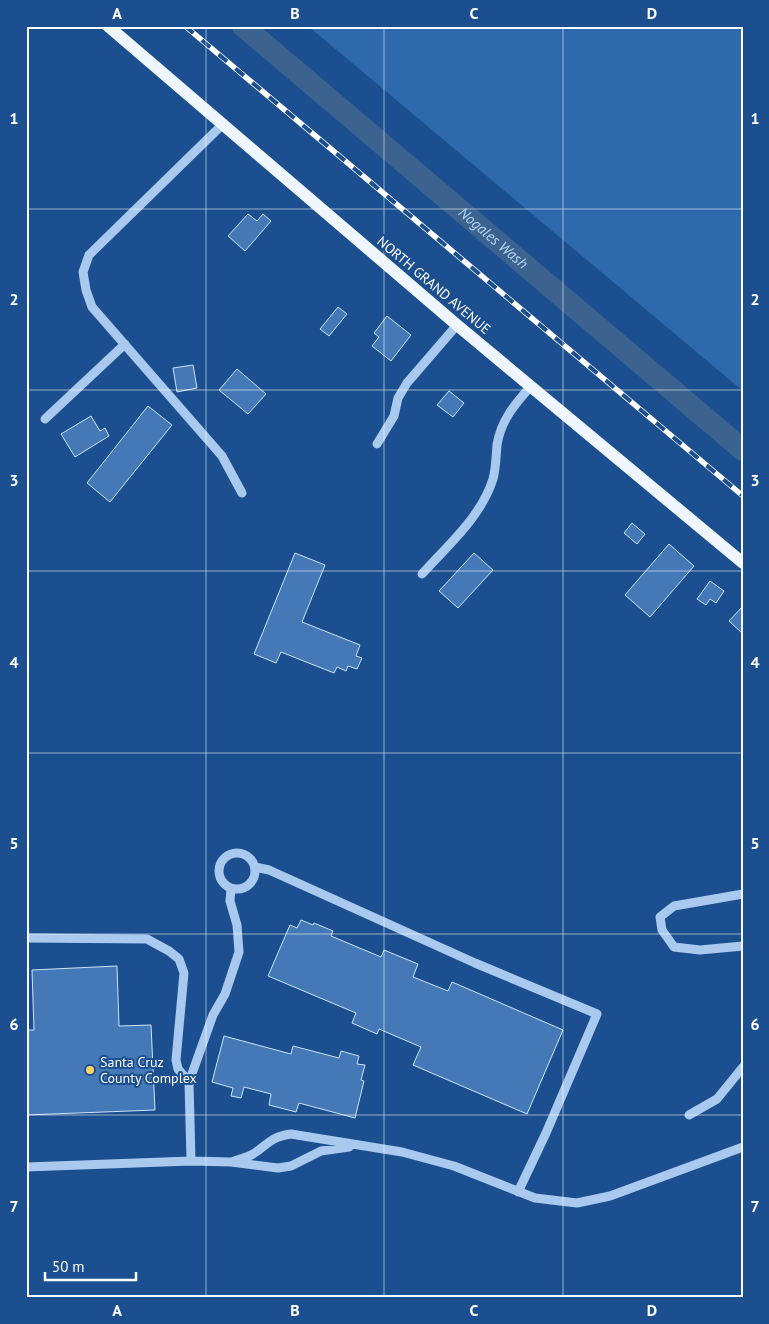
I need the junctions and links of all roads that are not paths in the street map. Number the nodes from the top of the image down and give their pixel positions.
1 (108, 26) edge
2 (222, 125) junction
3 (457, 324) junction
4 (125, 344) junction
5 (531, 386) junction
6 (45, 419) dead end
7 (377, 444) dead end
8 (242, 493) dead end
9 (743, 563) edge
10 (422, 574) dead end
11 (255, 867) junction
12 (231, 889) junction
13 (743, 894) edge
14 (26, 938) edge
15 (743, 946) edge
16 (743, 1066) edge
17 (189, 1082) junction
18 (689, 1115) dead end
19 (361, 1146) junction
20 (743, 1147) edge
21 (192, 1161) junction
22 (230, 1162) junction
23 (26, 1167) edge
24 (518, 1192) junction

1 - 2 main road, NORTH GRAND AVENUE
2 - 3 main road, NORTH GRAND AVENUE
2 - 4 street
3 - 5 main road, NORTH GRAND AVENUE
3 - 7 street
4 - 6 street
4 - 8 street
5 - 9 main road, NORTH GRAND AVENUE
5 - 10 street
11 - 12 street
11 - 12 street
11 - 24 street
12 - 17 street
13 - 15 street
14 - 17 street
16 - 18 street
17 - 21 street
19 - 22 street
19 - 22 street
19 - 24 street
20 - 24 street
21 - 22 street
21 - 23 street

